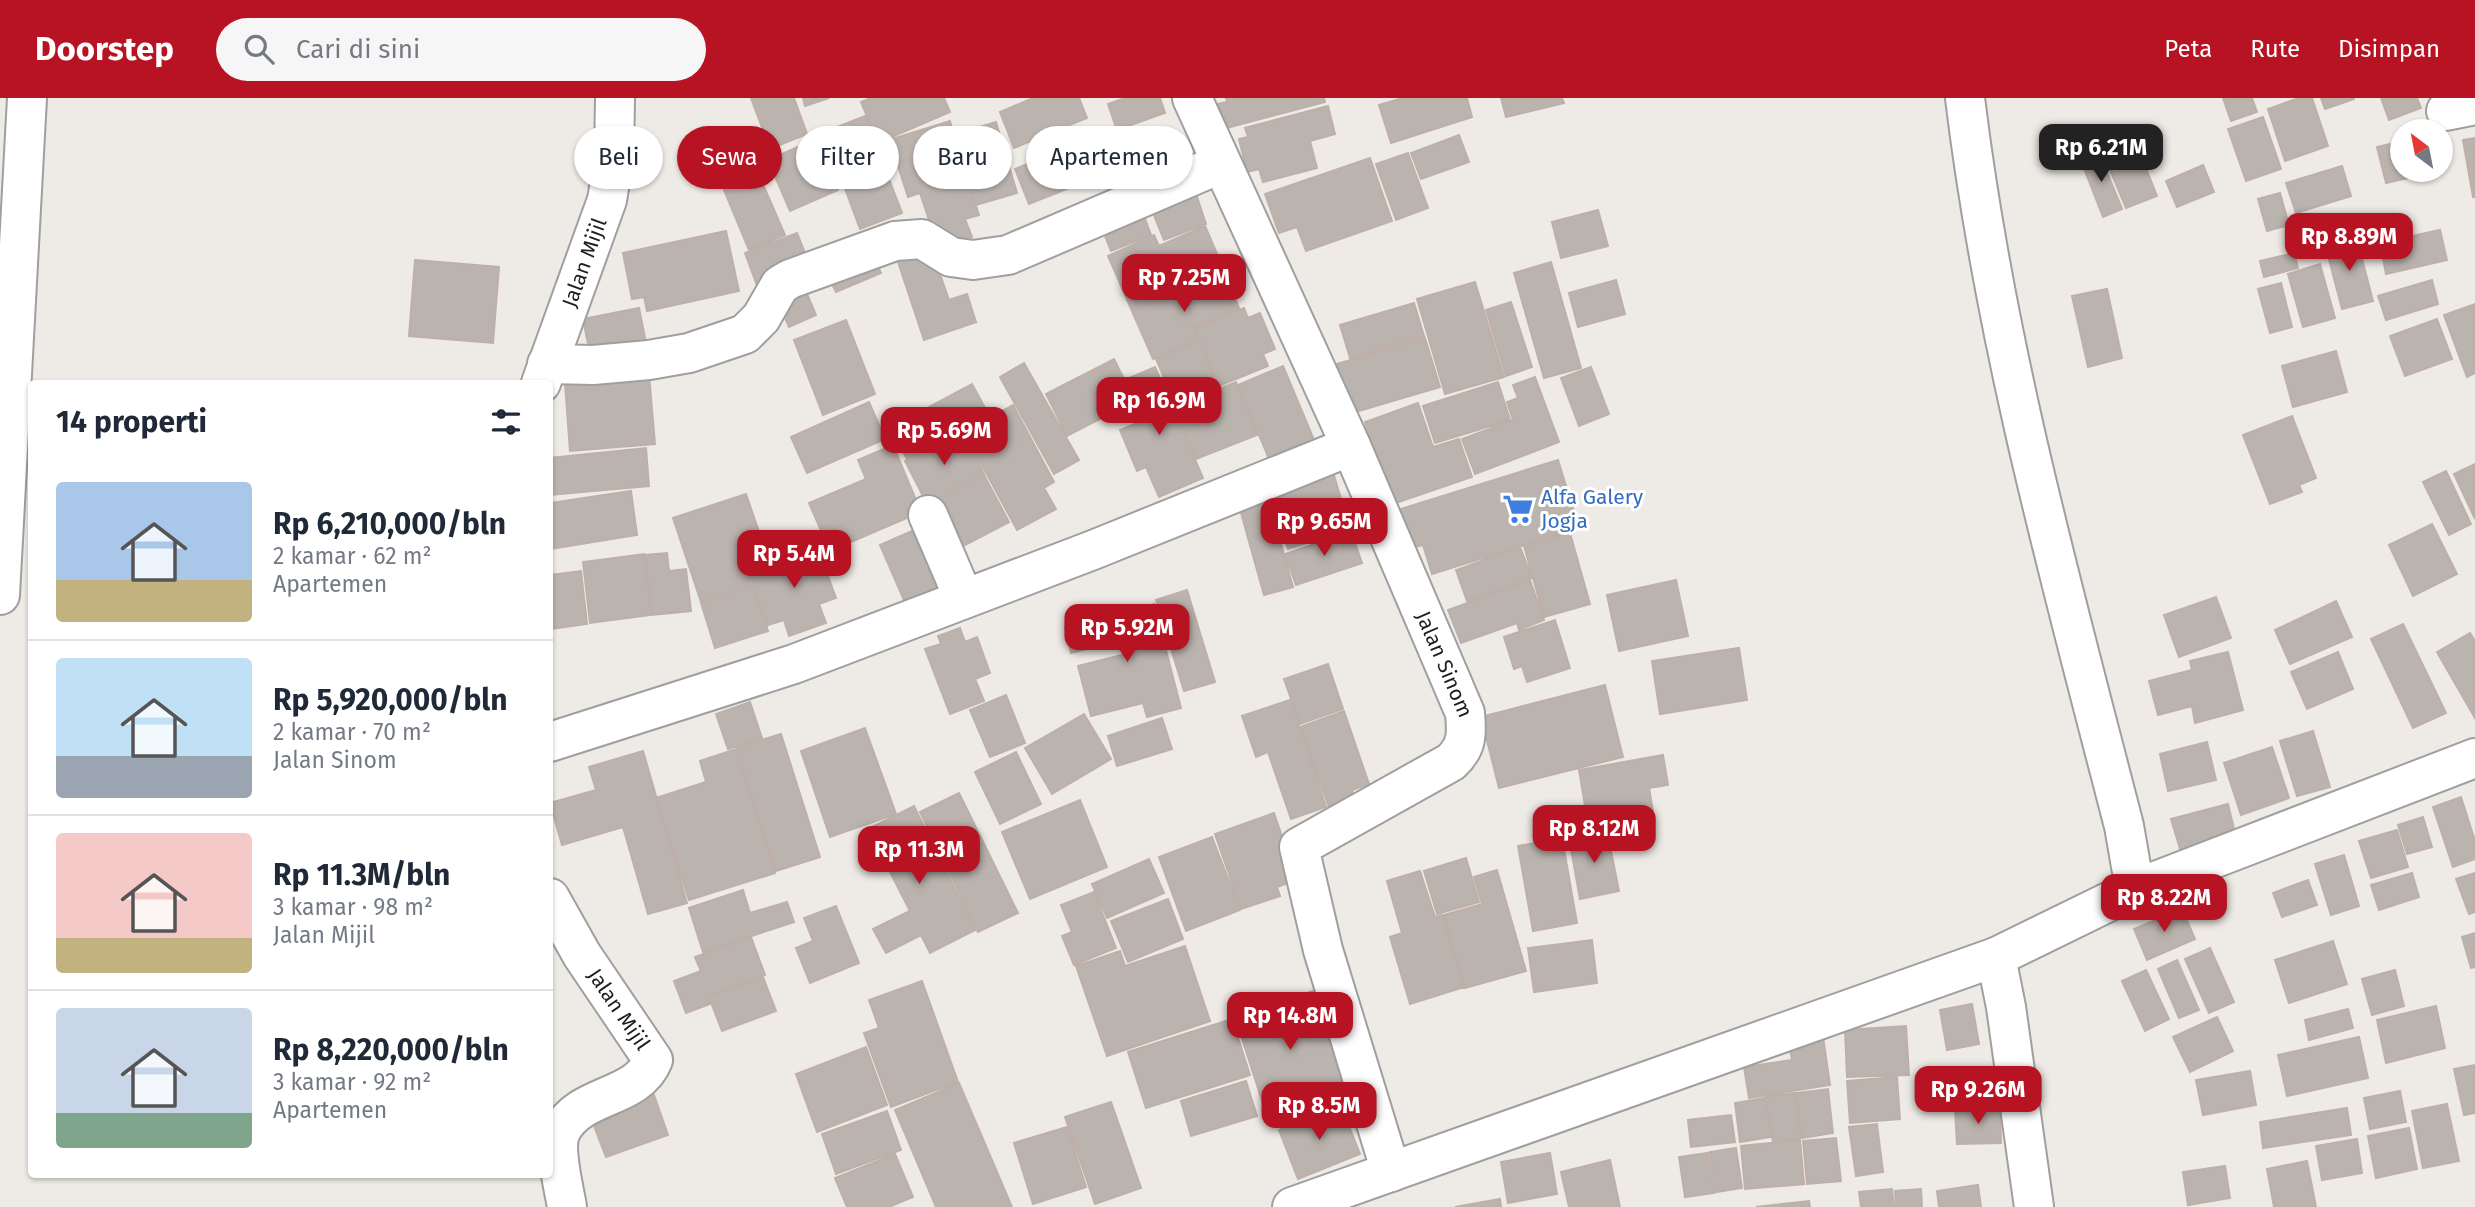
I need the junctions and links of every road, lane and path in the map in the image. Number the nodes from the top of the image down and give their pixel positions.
1 (27, 98) edge
2 (615, 98) edge
3 (1192, 98) edge
4 (1965, 98) edge
5 (1220, 164) junction
6 (544, 374) edge
7 (1351, 446) junction
8 (928, 515) dead end
9 (0, 595) edge
10 (964, 600) junction
11 (553, 741) edge
12 (2475, 758) edge
13 (2134, 888) junction
14 (553, 903) edge
15 (1996, 957) junction
16 (1391, 1172) junction
17 (567, 1207) edge
18 (1292, 1207) edge
19 (2034, 1207) edge

1 - 9 street
2 - 6 street, Jalan Mijil
3 - 5 street, Jalan Sinom
4 - 13 street
5 - 6 street
5 - 7 street, Jalan Sinom
7 - 10 street
7 - 16 street, Jalan Sinom
8 - 10 street
10 - 11 street
12 - 13 street
13 - 15 street
14 - 17 street, Jalan Mijil
15 - 16 street
15 - 19 street
16 - 18 street

